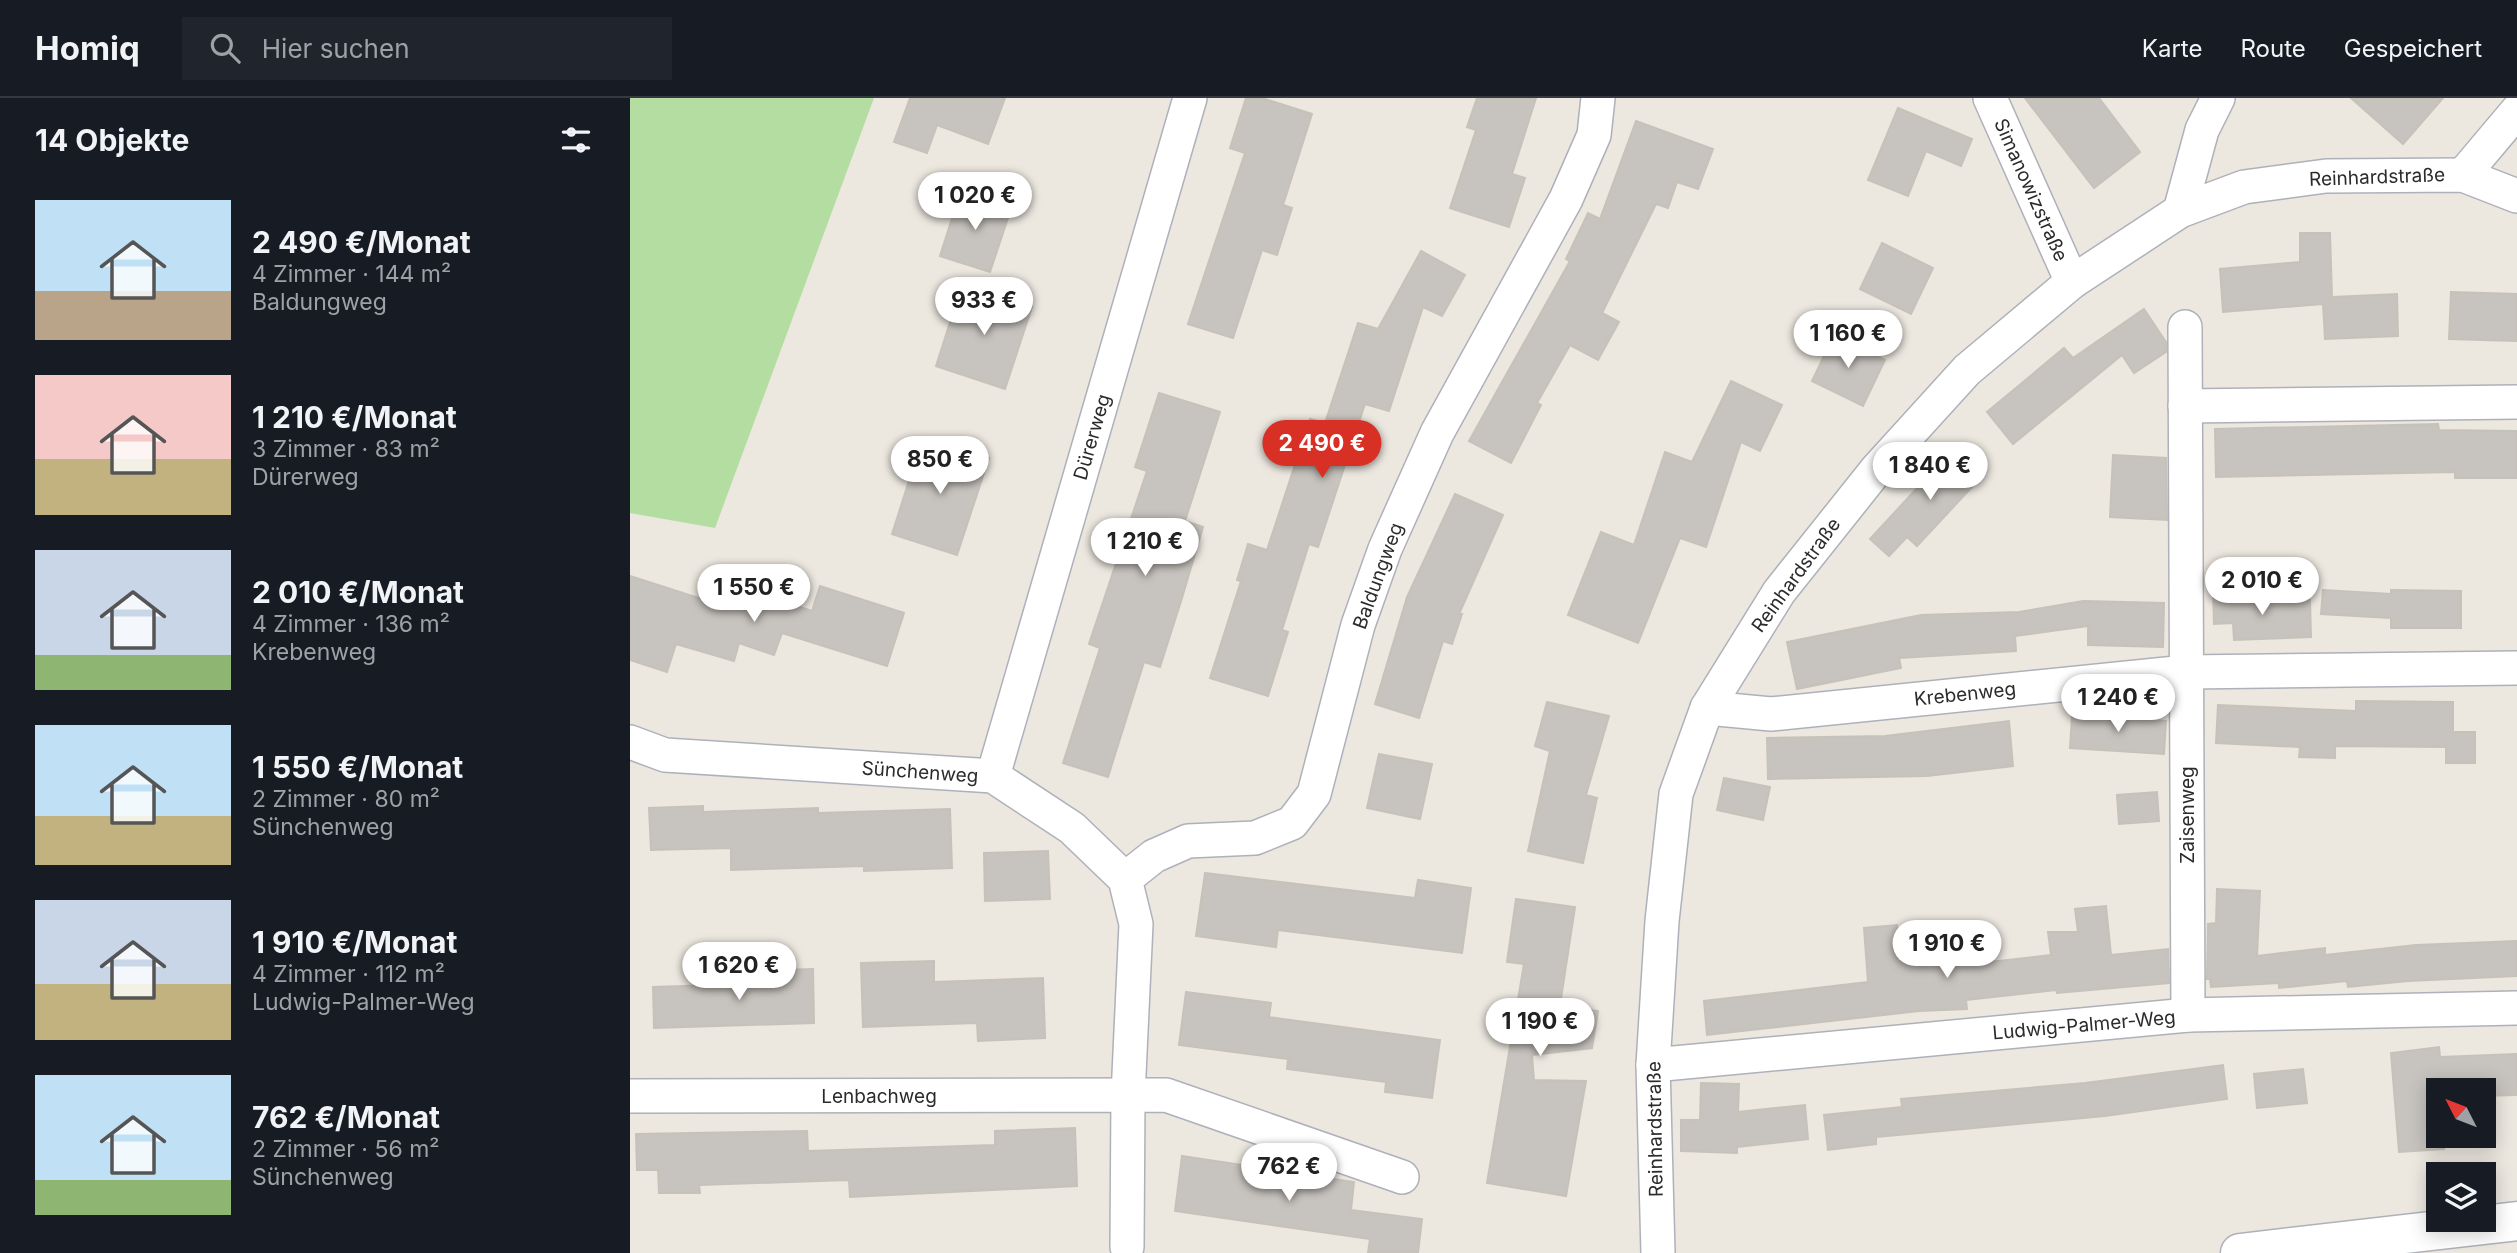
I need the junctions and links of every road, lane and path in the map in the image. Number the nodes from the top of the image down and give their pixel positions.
1 (1190, 98) edge
2 (1598, 98) edge
3 (1990, 98) edge
4 (2218, 98) edge
5 (2517, 111) edge
6 (2463, 174) junction
7 (2517, 196) edge
8 (2180, 211) junction
9 (2072, 282) junction
10 (2185, 327) dead end
11 (2517, 402) edge
12 (2185, 406) junction
13 (2517, 668) edge
14 (2186, 671) junction
15 (1707, 708) junction
16 (630, 742) edge
17 (993, 776) junction
18 (1125, 878) junction
19 (2517, 1008) edge
20 (2188, 1015) junction
21 (1653, 1065) junction
22 (630, 1096) edge
23 (1128, 1096) junction
24 (1402, 1177) dead end
25 (2517, 1221) edge
26 (1121, 1251) edge
27 (1658, 1253) edge
28 (2240, 1253) edge

1 - 17 street, Dürerweg
2 - 18 street, Baldungweg
3 - 9 street, Simanowizstraße
4 - 8 street
5 - 6 street
6 - 7 street, Reinhardstraße
6 - 8 street, Reinhardstraße
8 - 9 street, Reinhardstraße
9 - 15 street, Reinhardstraße
10 - 12 street, Zaisenweg
11 - 12 street
12 - 14 street, Zaisenweg
13 - 14 street, Krebenweg
14 - 15 street, Krebenweg
14 - 20 street, Zaisenweg
15 - 21 street, Reinhardstraße
16 - 17 street, Sünchenweg
17 - 18 street, Sünchenweg
18 - 23 street
19 - 20 street, Ludwig-Palmer-Weg
20 - 21 street, Ludwig-Palmer-Weg
21 - 27 street, Reinhardstraße
22 - 23 street, Lenbachweg
23 - 24 street
23 - 26 street
25 - 28 street

